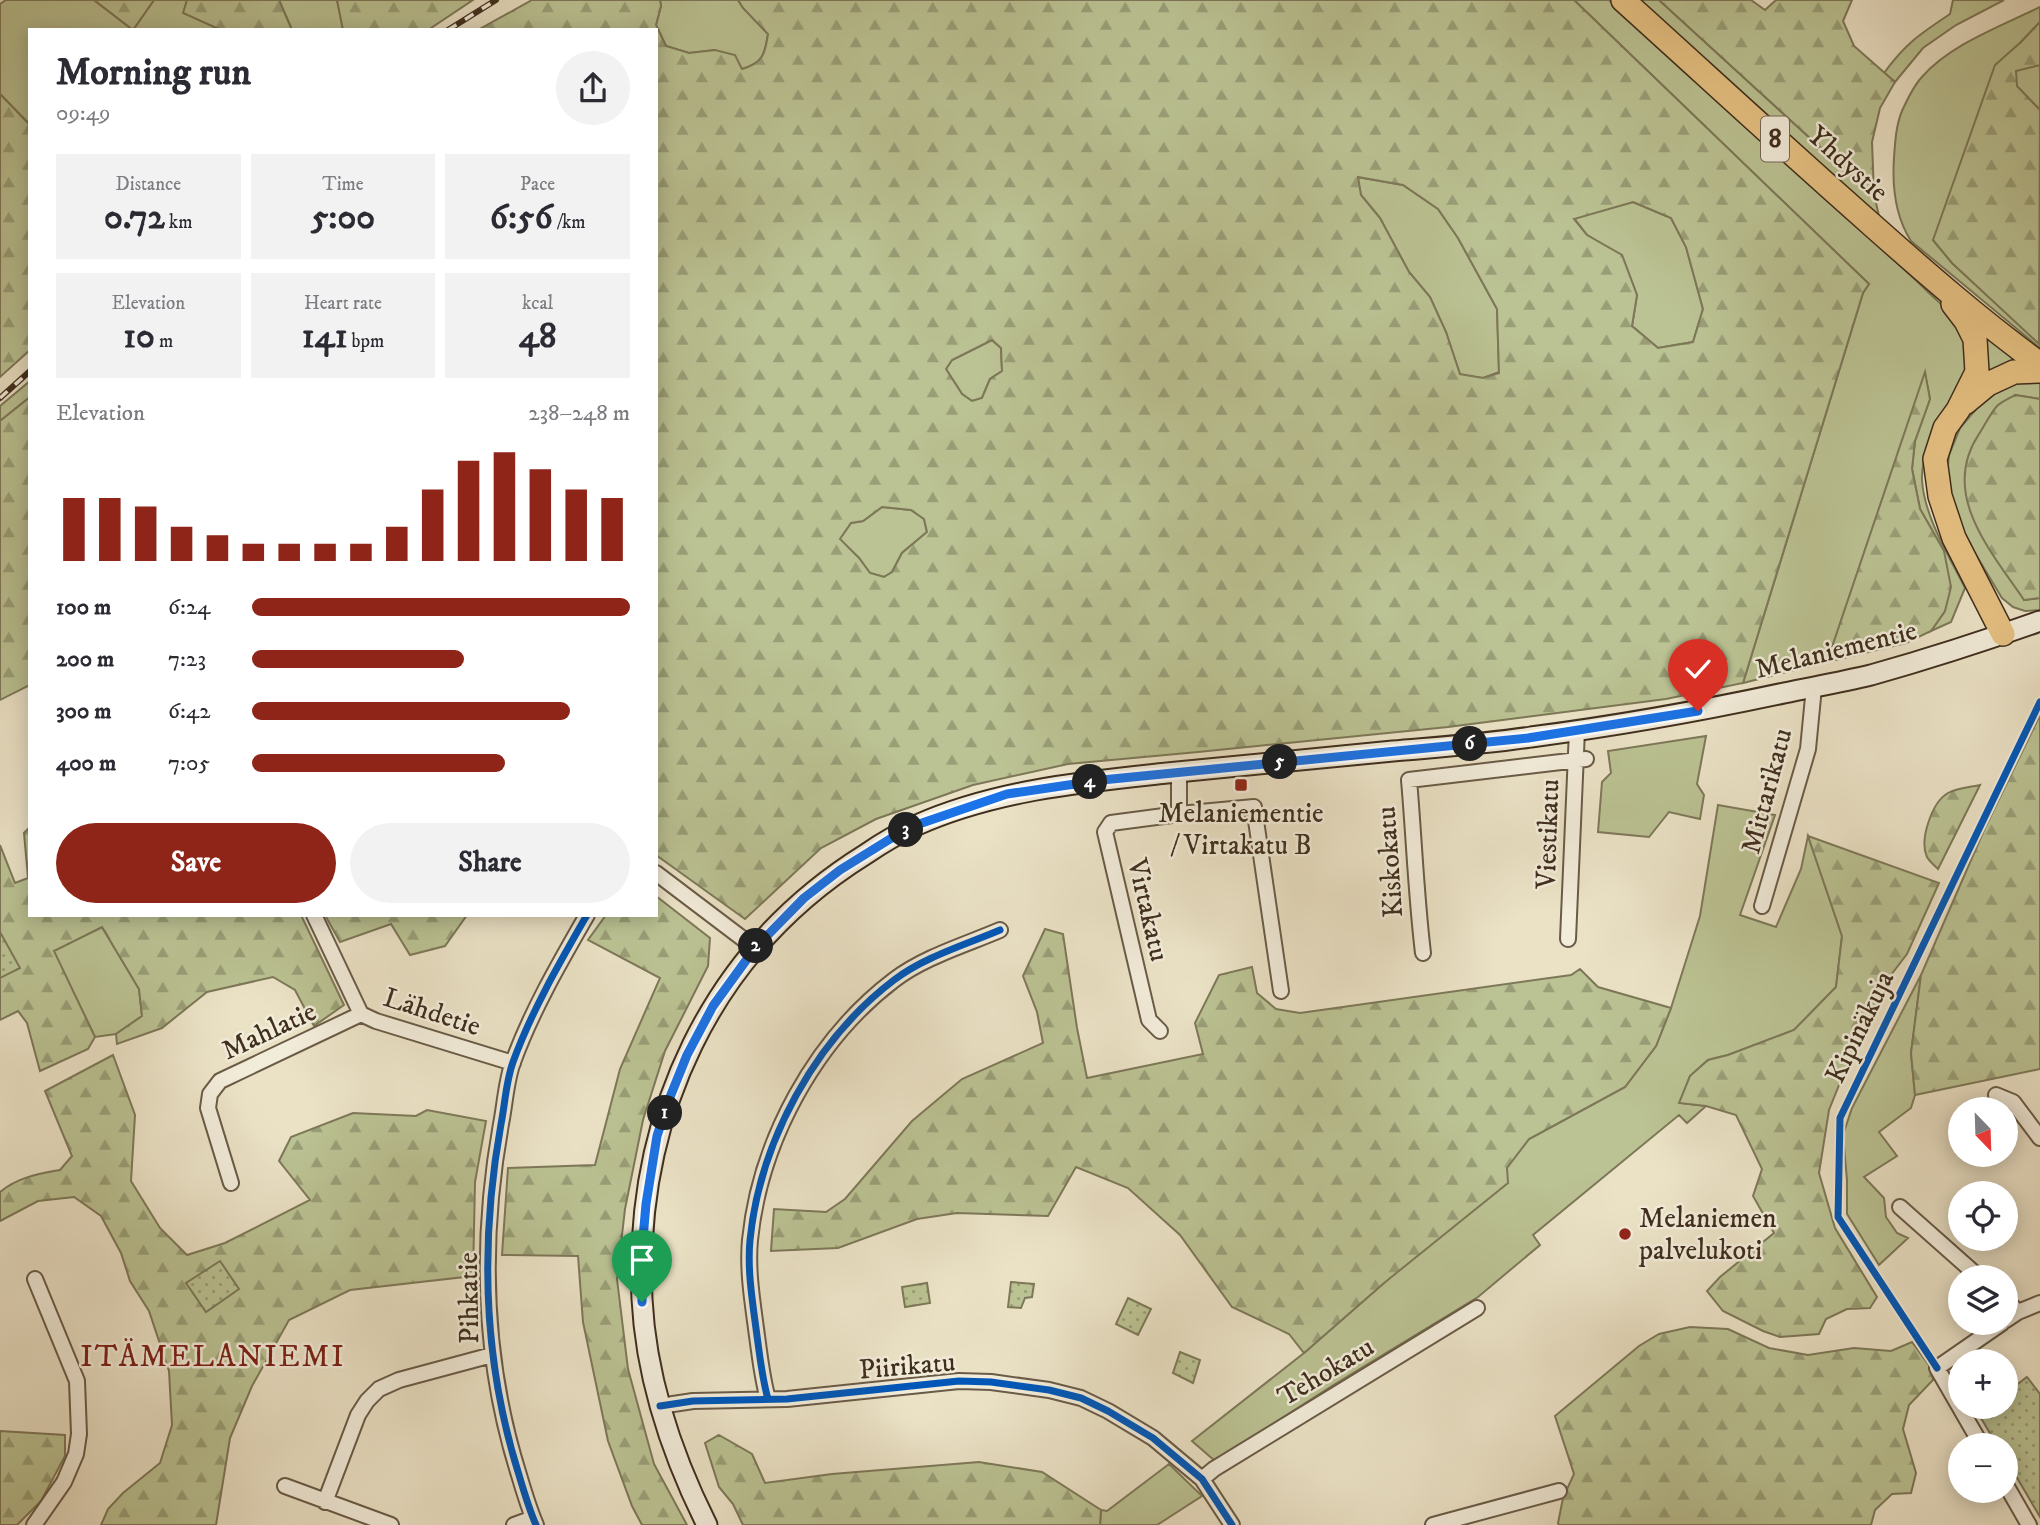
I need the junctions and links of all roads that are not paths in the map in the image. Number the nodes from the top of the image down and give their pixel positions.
1 (1623, 0) edge
2 (1929, 274) junction
3 (2040, 364) edge
4 (2040, 371) edge
5 (1958, 410) junction
6 (2040, 621) edge
7 (2003, 634) junction
8 (1814, 687) junction
9 (1577, 730) junction
10 (1581, 760) junction
11 (1179, 772) junction
12 (1180, 814) junction
13 (658, 875) edge
14 (1762, 906) dead end
15 (315, 917) edge
16 (586, 917) edge
17 (1000, 930) dead end
18 (1568, 939) dead end
19 (755, 948) junction
20 (1423, 953) dead end
21 (1281, 991) dead end
22 (361, 1014) junction
23 (1160, 1031) dead end
24 (513, 1063) junction
25 (1996, 1096) dead end
26 (2040, 1138) edge
27 (231, 1183) dead end
28 (1900, 1207) dead end
29 (1965, 1265) edge
30 (35, 1279) dead end
31 (2040, 1303) edge
32 (1477, 1308) dead end
33 (2018, 1312) edge
34 (1985, 1335) edge
35 (492, 1355) junction
36 (768, 1399) junction
37 (660, 1406) junction
38 (1974, 1433) edge
39 (1202, 1479) junction
40 (285, 1486) dead end
41 (1559, 1491) dead end
42 (325, 1502) junction
43 (2016, 1503) edge
44 (534, 1521) edge
45 (34, 1525) edge
46 (391, 1525) edge
47 (514, 1525) edge
48 (707, 1525) edge
49 (1232, 1525) edge
50 (1433, 1525) edge
51 (2029, 1525) edge

1 - 2 highway, Yhdystie / 8
2 - 3 highway, Yhdystie / 8
2 - 5 highway
4 - 5 highway
5 - 7 highway
6 - 7 main road, Melaniementie
7 - 8 main road, Melaniementie
8 - 9 main road, Melaniementie
8 - 14 street, Mittarikatu
9 - 10 street, Viestikatu
9 - 11 main road, Melaniementie
10 - 18 street, Viestikatu
10 - 20 street, Kiskokatu
11 - 12 street
11 - 19 main road, Melaniementie
12 - 21 street, Virtakatu
12 - 23 street, Virtakatu
13 - 19 street
15 - 22 street, Lähdetie
16 - 24 street, Pihkatie
17 - 36 street
19 - 37 main road, Melaniementie
22 - 24 street, Lähdetie
22 - 27 street, Mahlatie
24 - 35 street, Pihkatie
25 - 26 street
28 - 29 street
30 - 45 street
31 - 33 street
32 - 39 street, Tehokatu
34 - 38 street
35 - 42 street
35 - 44 street, Pihkatie
36 - 37 street, Piirikatu
36 - 39 street, Piirikatu
37 - 48 main road, Melaniementie
39 - 49 street, Piirikatu
40 - 42 street
41 - 50 street
42 - 46 street
43 - 51 street
44 - 47 street

